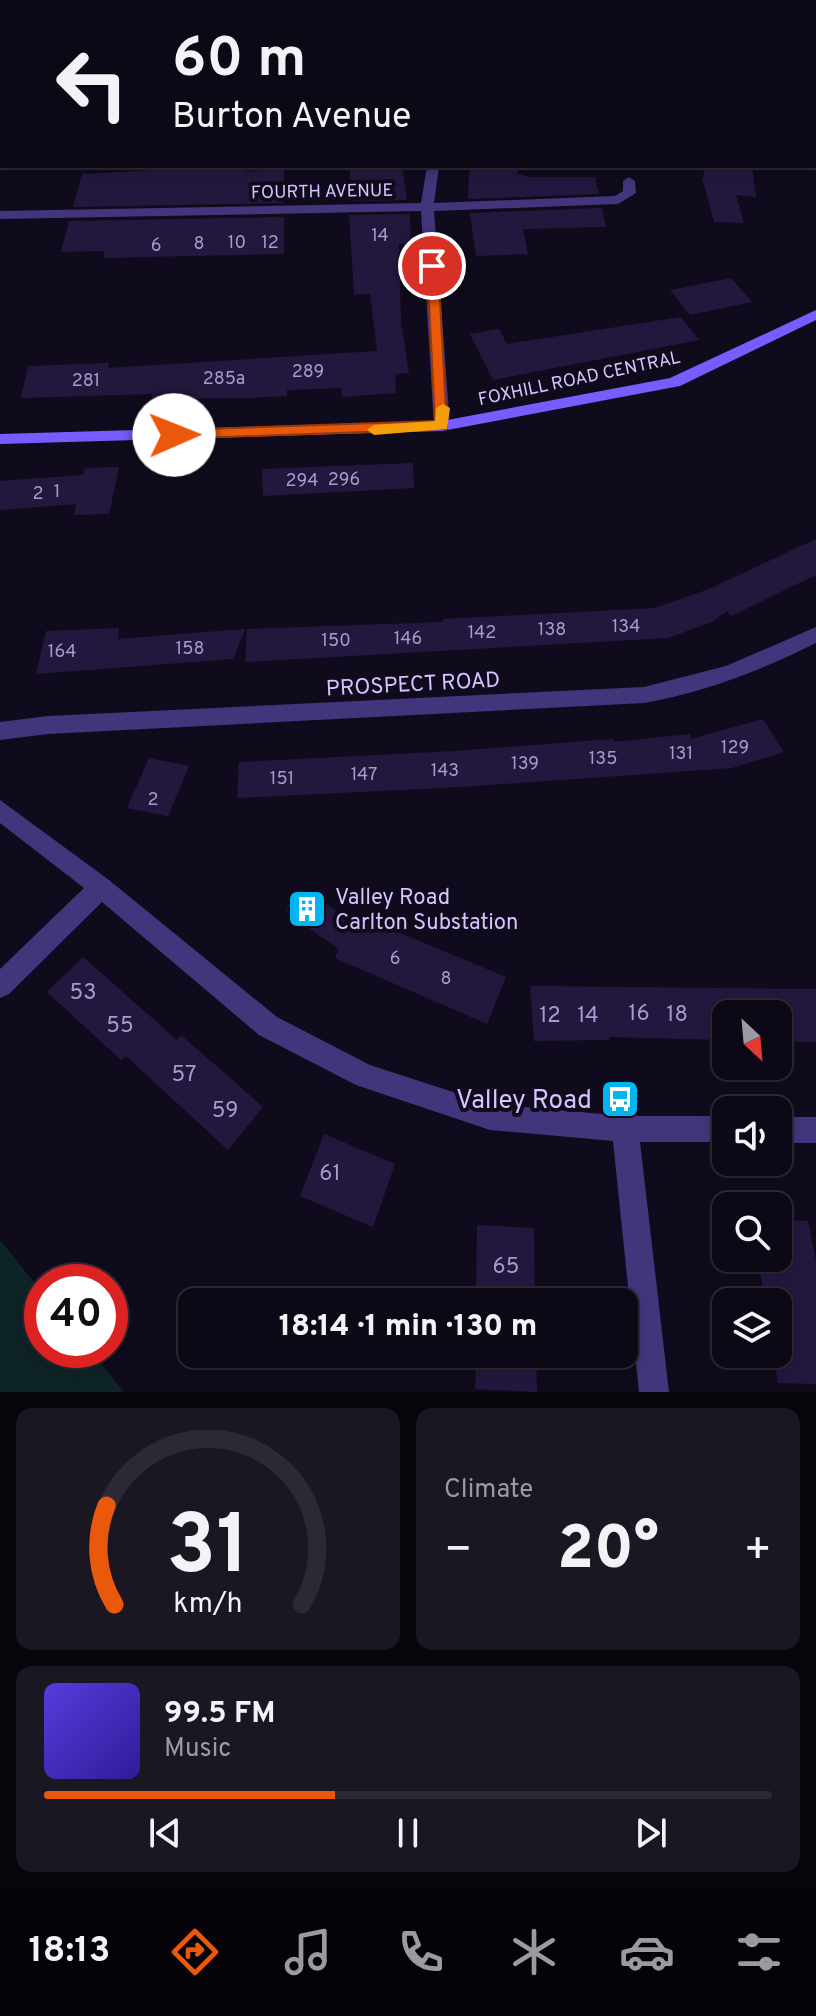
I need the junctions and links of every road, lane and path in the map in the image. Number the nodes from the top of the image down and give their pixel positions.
1 (433, 168) edge
2 (629, 181) dead end
3 (427, 207) junction
4 (0, 215) edge
5 (816, 314) edge
6 (442, 426) junction
7 (0, 439) edge
8 (816, 634) edge
9 (0, 731) edge
10 (0, 810) edge
11 (101, 887) junction
12 (0, 986) edge
13 (625, 1129) junction
14 (712, 1129) edge
15 (792, 1130) edge
16 (816, 1130) edge
17 (654, 1392) edge

1 - 3 street
2 - 3 street, FOURTH AVENUE
3 - 4 street, FOURTH AVENUE
3 - 6 street
5 - 6 street, FOXHILL ROAD CENTRAL
6 - 7 street, FOXHILL ROAD CENTRAL
8 - 9 street, PROSPECT ROAD
10 - 11 street
11 - 12 street
11 - 13 street
13 - 14 street
13 - 17 street
15 - 16 street

